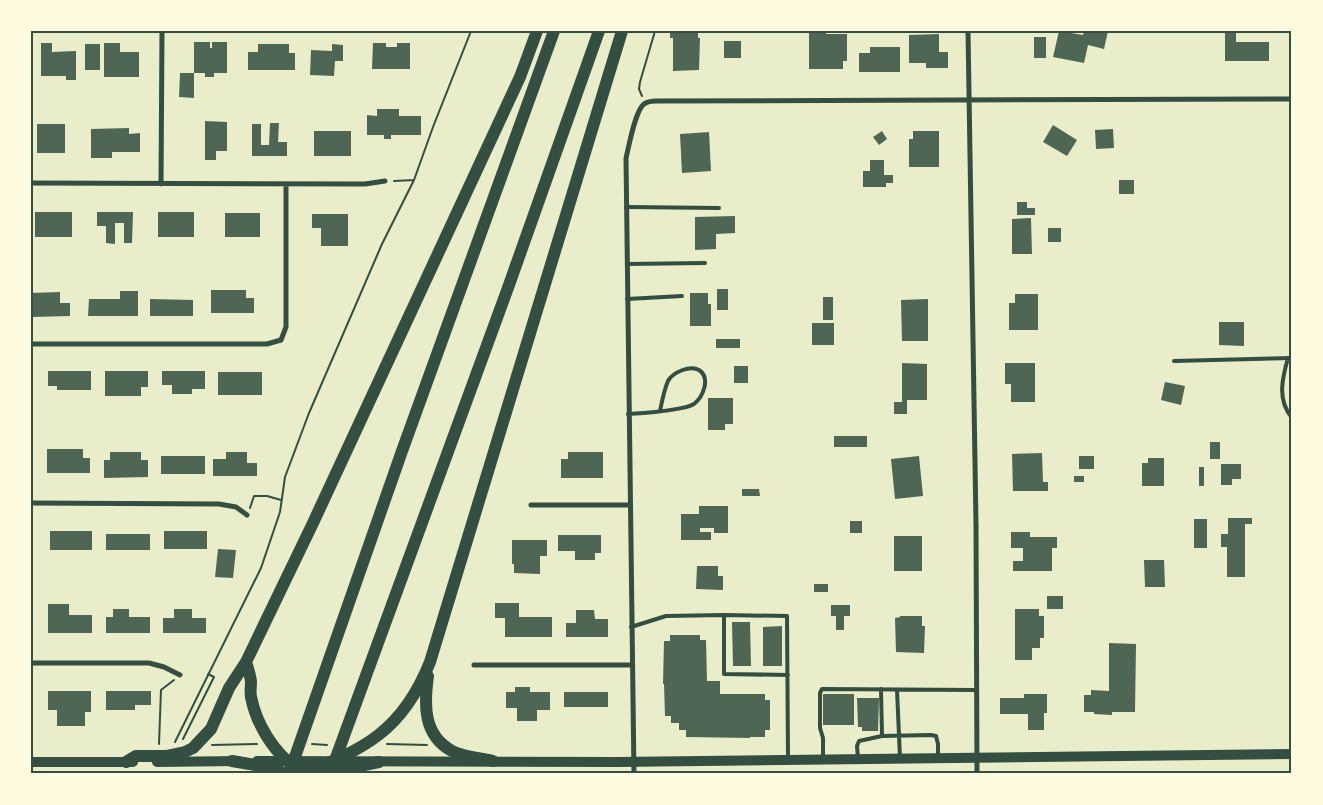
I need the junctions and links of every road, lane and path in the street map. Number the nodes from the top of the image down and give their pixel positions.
1 (162, 31) edge
2 (471, 31) edge
3 (537, 31) edge
4 (554, 31) edge
5 (599, 31) edge
6 (622, 31) edge
7 (655, 31) edge
8 (968, 31) edge
9 (1292, 99) edge
10 (969, 100) junction
11 (645, 103) junction
12 (414, 180) junction
13 (385, 181) joint
14 (31, 183) edge
15 (162, 184) junction
16 (286, 184) junction
17 (626, 207) junction
18 (719, 208) dead end
19 (705, 263) dead end
20 (627, 264) junction
21 (682, 296) dead end
22 (627, 299) junction
23 (31, 344) edge
24 (1290, 358) edge
25 (1174, 360) dead end
26 (660, 411) junction
27 (628, 414) junction
28 (1292, 418) edge
29 (281, 501) junction
30 (31, 503) edge
31 (531, 505) dead end
32 (629, 505) junction
33 (247, 514) joint
34 (724, 615) junction
35 (631, 626) junction
36 (246, 662) junction
37 (430, 662) junction
38 (31, 663) edge
39 (474, 665) dead end
40 (631, 665) junction
41 (208, 674) junction
42 (180, 675) joint
43 (788, 675) junction
44 (881, 689) junction
45 (898, 690) junction
46 (976, 690) junction
47 (882, 736) junction
48 (899, 736) junction
49 (384, 738) junction
50 (201, 740) junction
51 (269, 740) junction
52 (441, 742) junction
53 (184, 744) dead end
54 (308, 744) dead end
55 (334, 744) dead end
56 (367, 744) junction
57 (172, 749) dead end
58 (158, 751) dead end
59 (1292, 754) edge
60 (938, 758) junction
61 (977, 758) junction
62 (858, 759) junction
63 (900, 759) junction
64 (788, 760) junction
65 (823, 760) junction
66 (232, 761) joint
67 (494, 761) junction
68 (31, 762) edge
69 (126, 762) junction
70 (379, 762) junction
71 (634, 762) junction
72 (331, 768) edge
73 (287, 770) edge
74 (305, 773) edge
75 (323, 774) edge
76 (634, 774) edge
77 (977, 774) edge

1 - 15 street
2 - 12 path
3 - 36 highway
4 - 73 highway
5 - 72 highway
6 - 37 highway
7 - 11 path
8 - 10 street
9 - 10 street
10 - 11 street
10 - 46 street
11 - 17 street
12 - 13 path
12 - 29 path
13 - 16 street
14 - 15 street
15 - 16 street
16 - 23 street
17 - 18 lane
17 - 20 street
19 - 20 lane
20 - 22 street
21 - 22 lane
22 - 27 street
24 - 25 lane
24 - 28 lane
26 - 26 lane
26 - 27 lane
27 - 32 street
29 - 33 path
29 - 41 path
30 - 33 street
31 - 32 street
32 - 35 street
34 - 35 lane
34 - 43 lane
34 - 43 lane
35 - 40 street
36 - 50 highway
36 - 51 highway
37 - 49 highway
37 - 52 highway
38 - 42 street
39 - 40 street
40 - 71 street
41 - 53 path
41 - 57 path
42 - 58 path
43 - 64 lane
44 - 45 lane
44 - 47 lane
44 - 65 lane
45 - 46 lane
45 - 48 lane
46 - 61 street
47 - 48 lane
47 - 62 lane
48 - 60 lane
48 - 63 lane
49 - 52 path
49 - 56 highway
49 - 56 path
50 - 51 path
50 - 69 highway
51 - 73 highway
52 - 67 highway
54 - 55 path
56 - 72 highway
59 - 61 main road
60 - 61 main road
60 - 63 main road
61 - 77 street
62 - 63 main road
62 - 65 main road
64 - 65 main road
64 - 71 main road
66 - 69 main road
66 - 73 highway
67 - 70 main road
67 - 71 main road
68 - 69 main road
70 - 72 main road
70 - 75 highway
71 - 76 street
72 - 73 main road
72 - 74 highway
73 - 74 highway

